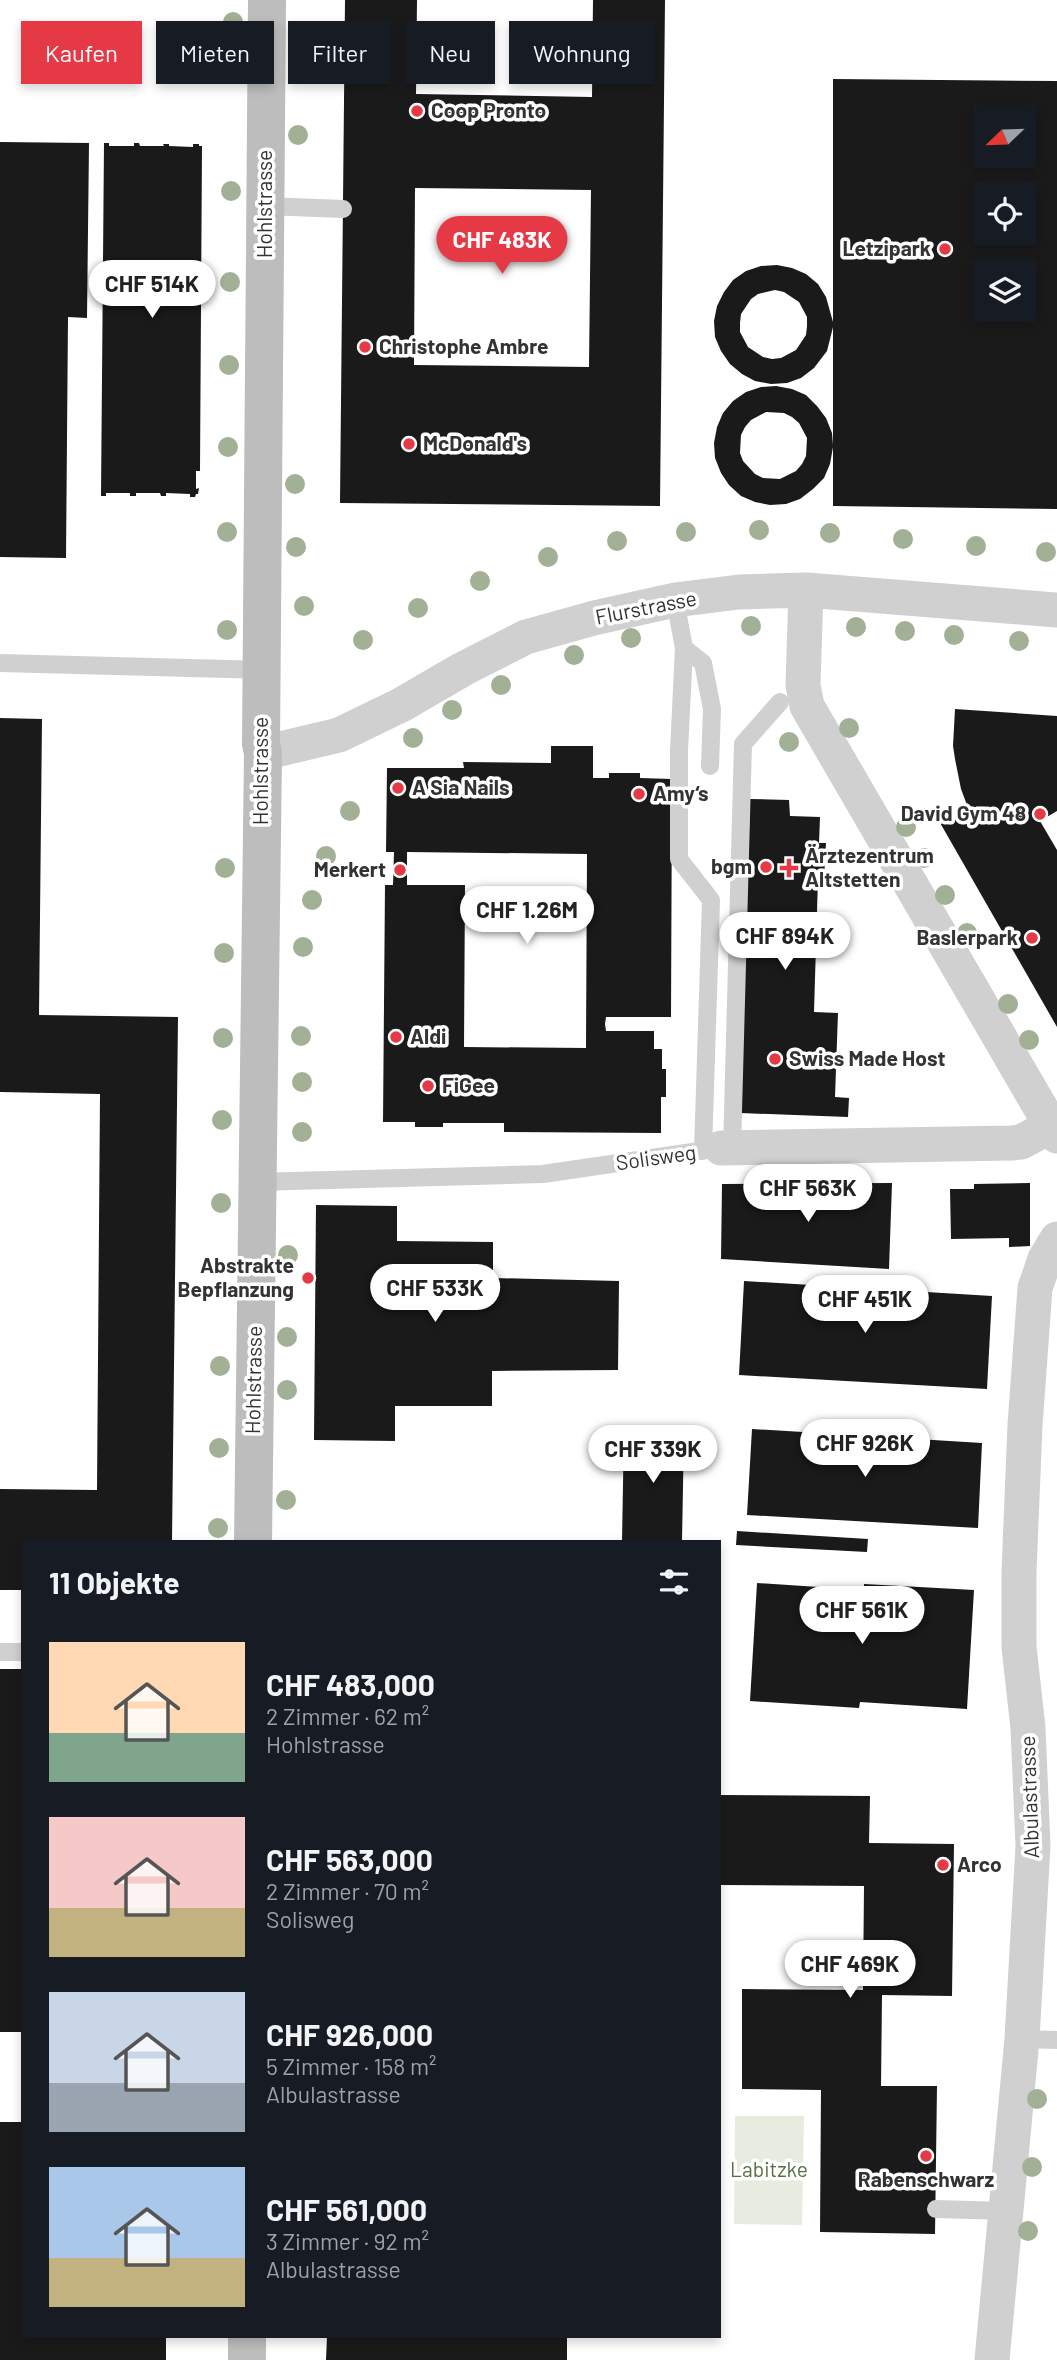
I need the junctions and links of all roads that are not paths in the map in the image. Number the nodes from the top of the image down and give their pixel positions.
1 (267, 0) edge
2 (265, 206) junction
3 (343, 209) dead end
4 (806, 590) junction
5 (675, 600) junction
6 (1057, 610) edge
7 (684, 648) junction
8 (0, 663) edge
9 (261, 670) junction
10 (780, 702) dead end
11 (263, 753) junction
12 (710, 766) dead end
13 (1054, 1131) edge
14 (719, 1149) junction
15 (256, 1182) junction
16 (1057, 1239) edge
17 (253, 1540) edge
18 (0, 1652) edge
19 (21, 1652) edge
20 (1022, 2039) junction
21 (1057, 2040) edge
22 (936, 2210) dead end
23 (1006, 2211) junction
24 (247, 2338) edge
25 (247, 2360) edge
26 (992, 2360) edge

1 - 2 street, Hohlstrasse
2 - 3 lane
2 - 9 street, Hohlstrasse
4 - 5 street, Flurstrasse
4 - 6 street, Flurstrasse
4 - 13 street
5 - 7 lane
5 - 11 street, Flurstrasse
7 - 12 lane
7 - 14 lane
8 - 9 lane
9 - 11 street, Hohlstrasse
10 - 14 lane
11 - 15 street, Hohlstrasse
13 - 14 street, Solisweg
14 - 15 lane, Solisweg
15 - 17 street, Hohlstrasse
16 - 20 street, Albulastrasse
18 - 19 lane
20 - 21 lane
20 - 23 street, Albulastrasse
22 - 23 lane
23 - 26 street, Albulastrasse
24 - 25 street

